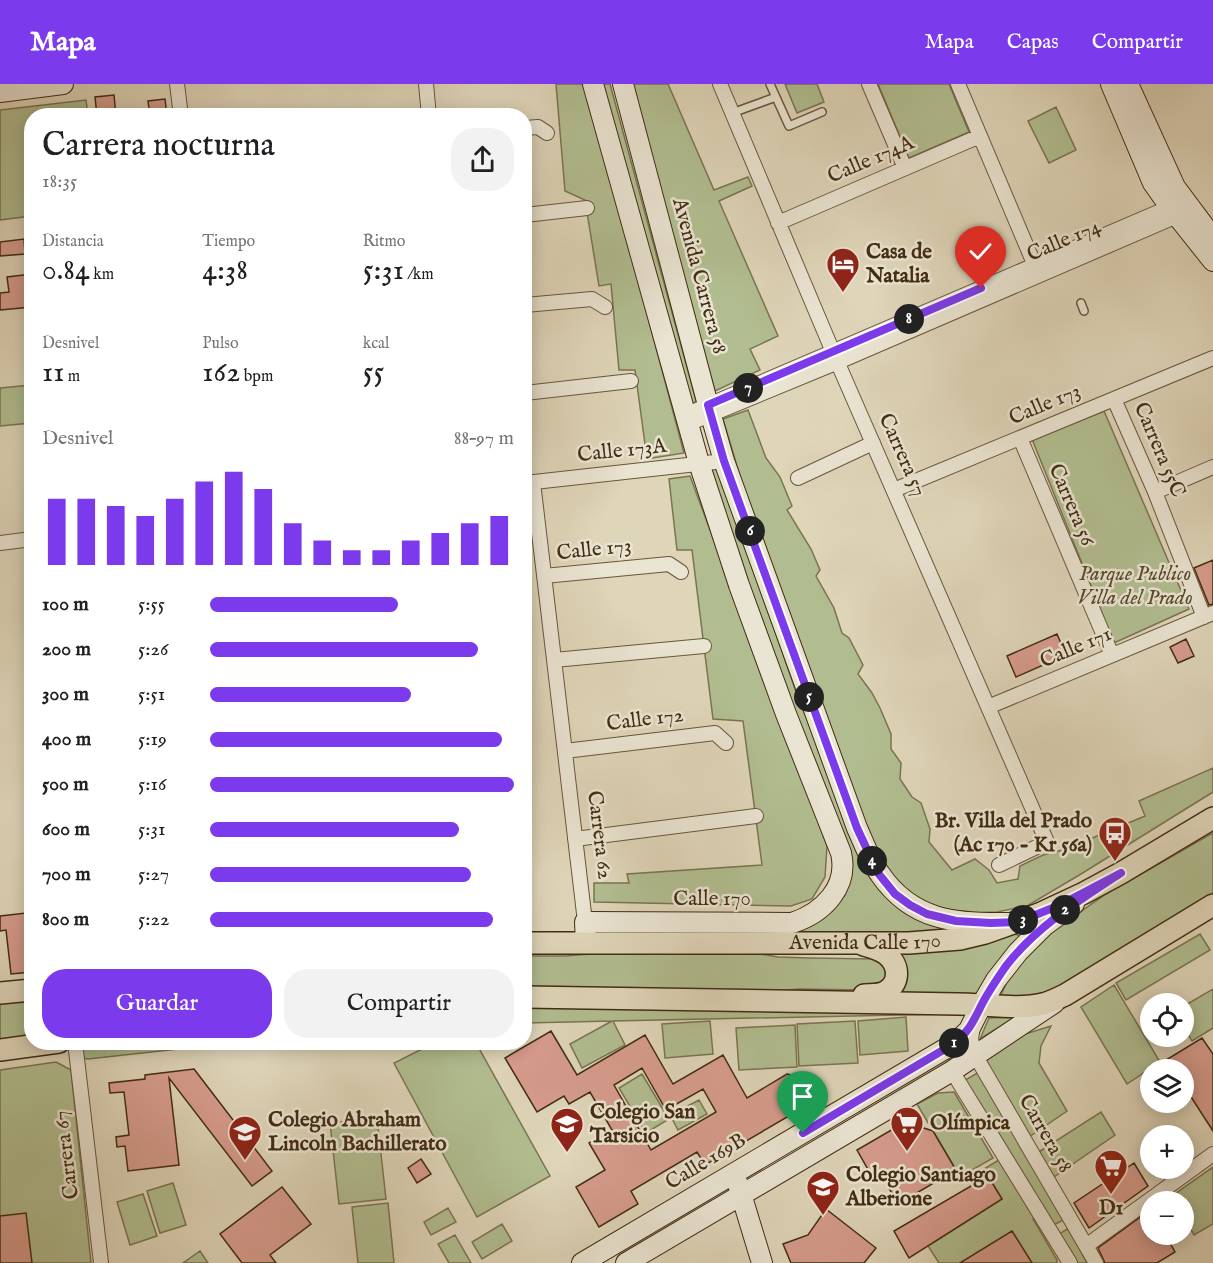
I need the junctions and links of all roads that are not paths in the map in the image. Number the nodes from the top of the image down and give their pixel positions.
1 (63, 84) edge
2 (177, 84) edge
3 (426, 84) edge
4 (593, 84) edge
5 (623, 84) edge
6 (720, 84) edge
7 (770, 84) edge
8 (869, 84) edge
9 (958, 84) edge
10 (1111, 84) edge
11 (1128, 84) edge
12 (0, 92) edge
13 (776, 97) junction
14 (180, 108) edge
15 (428, 108) edge
16 (822, 112) dead end
17 (732, 113) junction
18 (532, 127) edge
19 (547, 134) dead end
20 (980, 136) junction
21 (905, 168) junction
22 (586, 208) dead end
23 (532, 214) edge
24 (1189, 214) edge
25 (778, 223) junction
26 (1213, 238) edge
27 (1213, 261) edge
28 (1037, 270) junction
29 (1082, 303) dead end
30 (532, 304) edge
31 (605, 307) dead end
32 (1084, 311) dead end
33 (836, 357) junction
34 (1213, 358) edge
35 (631, 381) dead end
36 (532, 392) edge
37 (1114, 399) junction
38 (709, 410) junction
39 (686, 419) junction
40 (1020, 438) junction
41 (873, 442) junction
42 (724, 461) junction
43 (699, 464) junction
44 (1213, 467) edge
45 (798, 478) dead end
46 (532, 482) edge
47 (894, 490) junction
48 (1155, 492) junction
49 (532, 501) edge
50 (24, 540) edge
51 (0, 543) edge
52 (681, 572) dead end
53 (544, 576) junction
54 (1209, 615) edge
55 (704, 646) dead end
56 (1112, 655) junction
57 (554, 660) junction
58 (988, 707) junction
59 (726, 743) dead end
60 (565, 752) junction
61 (756, 816) dead end
62 (1213, 818) edge
63 (576, 839) junction
64 (999, 865) dead end
65 (1121, 873) junction
66 (1210, 912) edge
67 (585, 922) junction
68 (1018, 922) junction
69 (532, 943) edge
70 (578, 943) junction
71 (858, 944) junction
72 (532, 947) edge
73 (24, 991) edge
74 (0, 993) edge
75 (1065, 995) junction
76 (532, 997) edge
77 (761, 1000) junction
78 (978, 1014) junction
79 (24, 1047) edge
80 (0, 1050) edge
81 (76, 1050) edge
82 (975, 1055) junction
83 (952, 1071) junction
84 (1213, 1154) edge
85 (734, 1173) junction
86 (741, 1195) junction
87 (1072, 1222) junction
88 (1051, 1232) junction
89 (1086, 1245) junction
90 (101, 1263) edge
91 (582, 1263) edge
92 (626, 1263) edge
93 (762, 1263) edge
94 (1070, 1263) edge
95 (1096, 1263) edge

1 - 12 street
2 - 14 street
3 - 15 street
4 - 39 street
5 - 38 street, Avenida Carrera 58
6 - 17 street, Carrera 57
7 - 13 lane
8 - 21 street
9 - 20 street
10 - 24 street
11 - 24 street
13 - 16 lane
13 - 17 lane
17 - 25 street, Carrera 57
18 - 19 street
20 - 21 street, Calle 174A
20 - 28 street
21 - 25 street, Calle 174A
22 - 23 street
24 - 26 street
24 - 27 street
24 - 28 street, Calle 174
25 - 33 street, Carrera 57
28 - 33 street, Calle 174
29 - 32 lane
30 - 31 street
33 - 38 street, Calle 174
33 - 41 street, Carrera 57
34 - 37 street, Calle 173
35 - 36 street
37 - 40 street, Calle 173
37 - 48 street, Carrera 55C
38 - 39 street, Calle 174
38 - 42 street, Avenida Carrera 58
39 - 43 street
40 - 47 street, Calle 173
40 - 56 street, Carrera 56
41 - 45 street
41 - 47 street, Carrera 57
42 - 43 street, Calle 173A
42 - 68 street, Avenida Carrera 58
43 - 46 street, Calle 173A
43 - 67 street, Calle 170
44 - 48 street
47 - 58 street, Carrera 57
48 - 54 street, Carrera 55C
49 - 53 street, Carrera 62
50 - 51 street
52 - 53 street, Calle 173
53 - 57 street, Carrera 62
54 - 56 street, Calle 171
55 - 57 street
56 - 58 street, Calle 171
57 - 60 street, Carrera 62
58 - 64 street, Carrera 57
59 - 60 street, Calle 172
60 - 63 street, Carrera 62
61 - 63 street
62 - 65 main road, Avenida Calle 170
63 - 67 street, Carrera 62
65 - 68 main road, Avenida Calle 170
65 - 78 street, Calle 169B
66 - 75 main road
67 - 70 street, Carrera 62
68 - 71 main road, Avenida Calle 170
69 - 70 main road, Avenida Calle 170
70 - 71 main road, Avenida Calle 170
70 - 72 main road
71 - 77 main road
73 - 74 main road
75 - 78 main road
75 - 82 street
76 - 77 main road
77 - 78 main road
78 - 82 street, Carrera 58
78 - 85 street, Calle 169B
79 - 80 main road
81 - 90 street, Carrera 67
82 - 83 street
82 - 87 street, Carrera 58
83 - 86 street
83 - 88 street
84 - 89 street
85 - 86 street
85 - 91 street, Calle 169B
86 - 92 street
86 - 93 street
87 - 88 street
87 - 89 street, Carrera 58
88 - 94 street
89 - 95 street, Carrera 58

